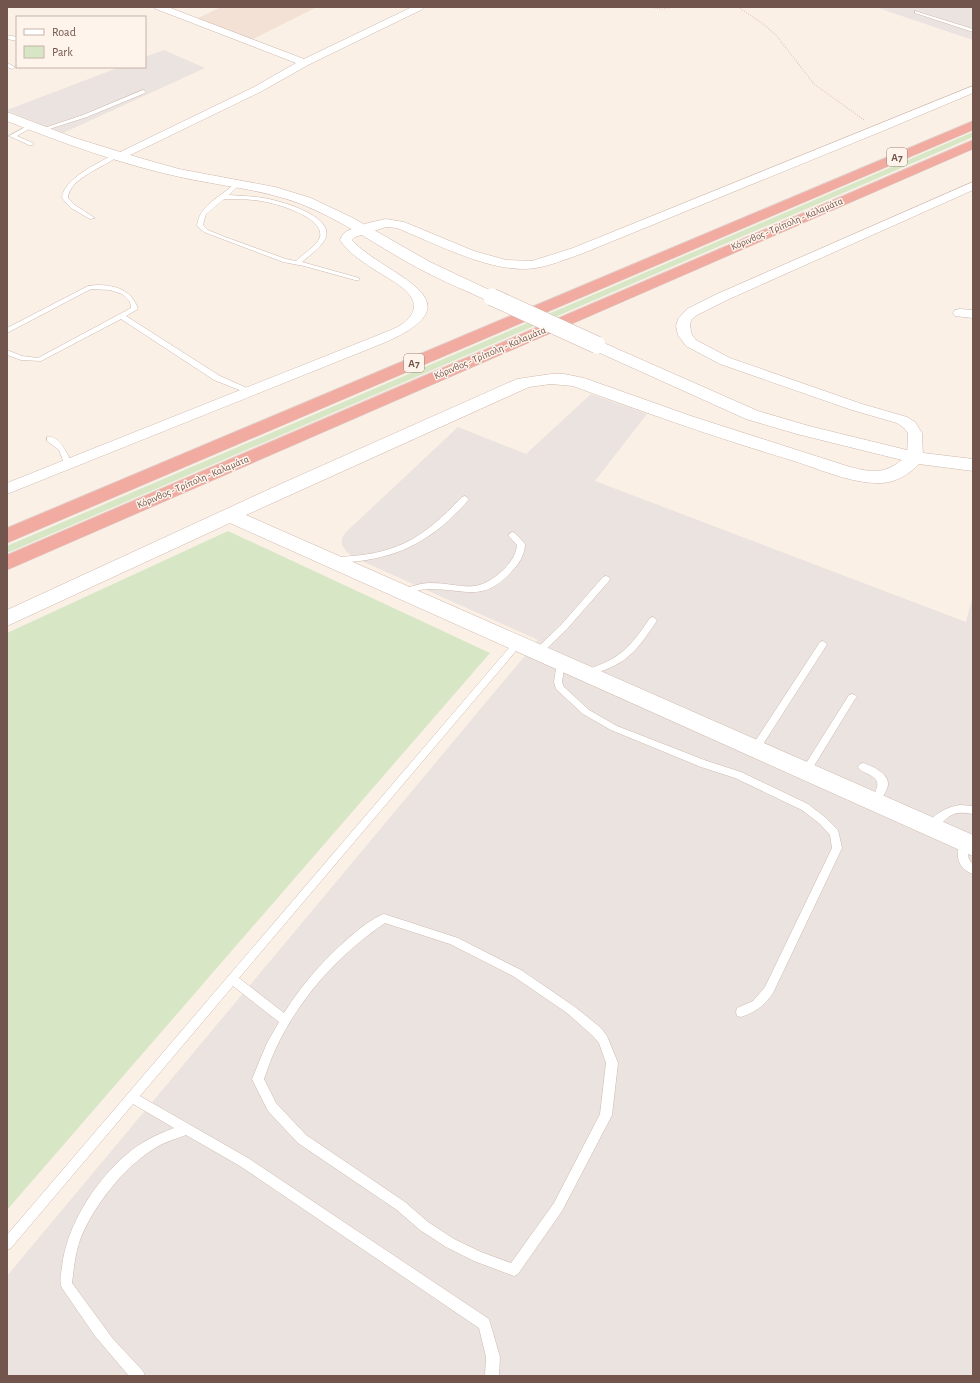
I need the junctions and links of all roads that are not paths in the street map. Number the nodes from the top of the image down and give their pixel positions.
1 (160, 7) edge
2 (418, 8) edge
3 (917, 12) dead end
4 (973, 30) edge
5 (304, 63) junction
6 (973, 89) edge
7 (143, 92) dead end
8 (7, 116) edge
9 (973, 125) edge
10 (36, 128) junction
11 (31, 144) dead end
12 (973, 145) edge
13 (117, 156) junction
14 (237, 184) junction
15 (973, 186) edge
16 (224, 197) junction
17 (92, 218) dead end
18 (362, 229) junction
19 (297, 263) junction
20 (357, 279) dead end
21 (121, 316) junction
22 (7, 331) edge
23 (7, 352) edge
24 (250, 391) junction
25 (50, 439) dead end
26 (915, 458) junction
27 (68, 464) junction
28 (973, 465) edge
29 (7, 489) edge
30 (465, 499) dead end
31 (230, 515) junction
32 (512, 535) dead end
33 (7, 536) edge
34 (330, 560) junction
35 (7, 563) edge
36 (606, 579) dead end
37 (402, 592) junction
38 (7, 619) edge
39 (653, 620) dead end
40 (518, 643) junction
41 (823, 644) dead end
42 (538, 652) junction
43 (561, 662) junction
44 (585, 673) junction
45 (852, 697) dead end
46 (755, 749) junction
47 (863, 767) dead end
48 (806, 771) junction
49 (875, 802) junction
50 (973, 810) edge
51 (931, 827) junction
52 (969, 844) edge
53 (973, 870) edge
54 (232, 979) junction
55 (741, 1012) dead end
56 (285, 1020) junction
57 (132, 1097) junction
58 (186, 1128) junction
59 (7, 1244) edge
60 (138, 1376) edge
61 (492, 1376) edge

1 - 5 street
2 - 5 street
3 - 4 lane
5 - 13 street
6 - 18 street
7 - 10 lane
8 - 10 street
9 - 33 highway, Κόρινθος - Τρίπολη - Καλαμάτα / Α7
10 - 11 lane
10 - 13 street
12 - 35 highway, Κόρινθος - Τρίπολη - Καλαμάτα / Α7
13 - 14 street
13 - 17 lane
14 - 16 lane
14 - 18 street
15 - 26 street
16 - 19 lane
16 - 19 lane
18 - 24 street
18 - 26 street, bridge
19 - 20 lane
21 - 22 lane
21 - 23 lane
21 - 24 lane
24 - 27 street
25 - 27 lane
26 - 28 street
26 - 31 street
27 - 29 street
30 - 34 lane
31 - 34 street
31 - 38 street
32 - 37 lane
34 - 37 street
36 - 42 lane
37 - 40 street
39 - 44 lane
40 - 42 street
40 - 54 lane
41 - 46 lane
42 - 43 street
43 - 44 street
43 - 55 lane
44 - 46 street
45 - 48 lane
46 - 48 street
47 - 49 lane
48 - 49 street
49 - 51 street
50 - 51 lane
51 - 52 street
52 - 53 lane
54 - 56 lane
54 - 57 lane
56 - 56 lane
57 - 58 lane
57 - 59 lane
58 - 60 lane
58 - 61 lane

